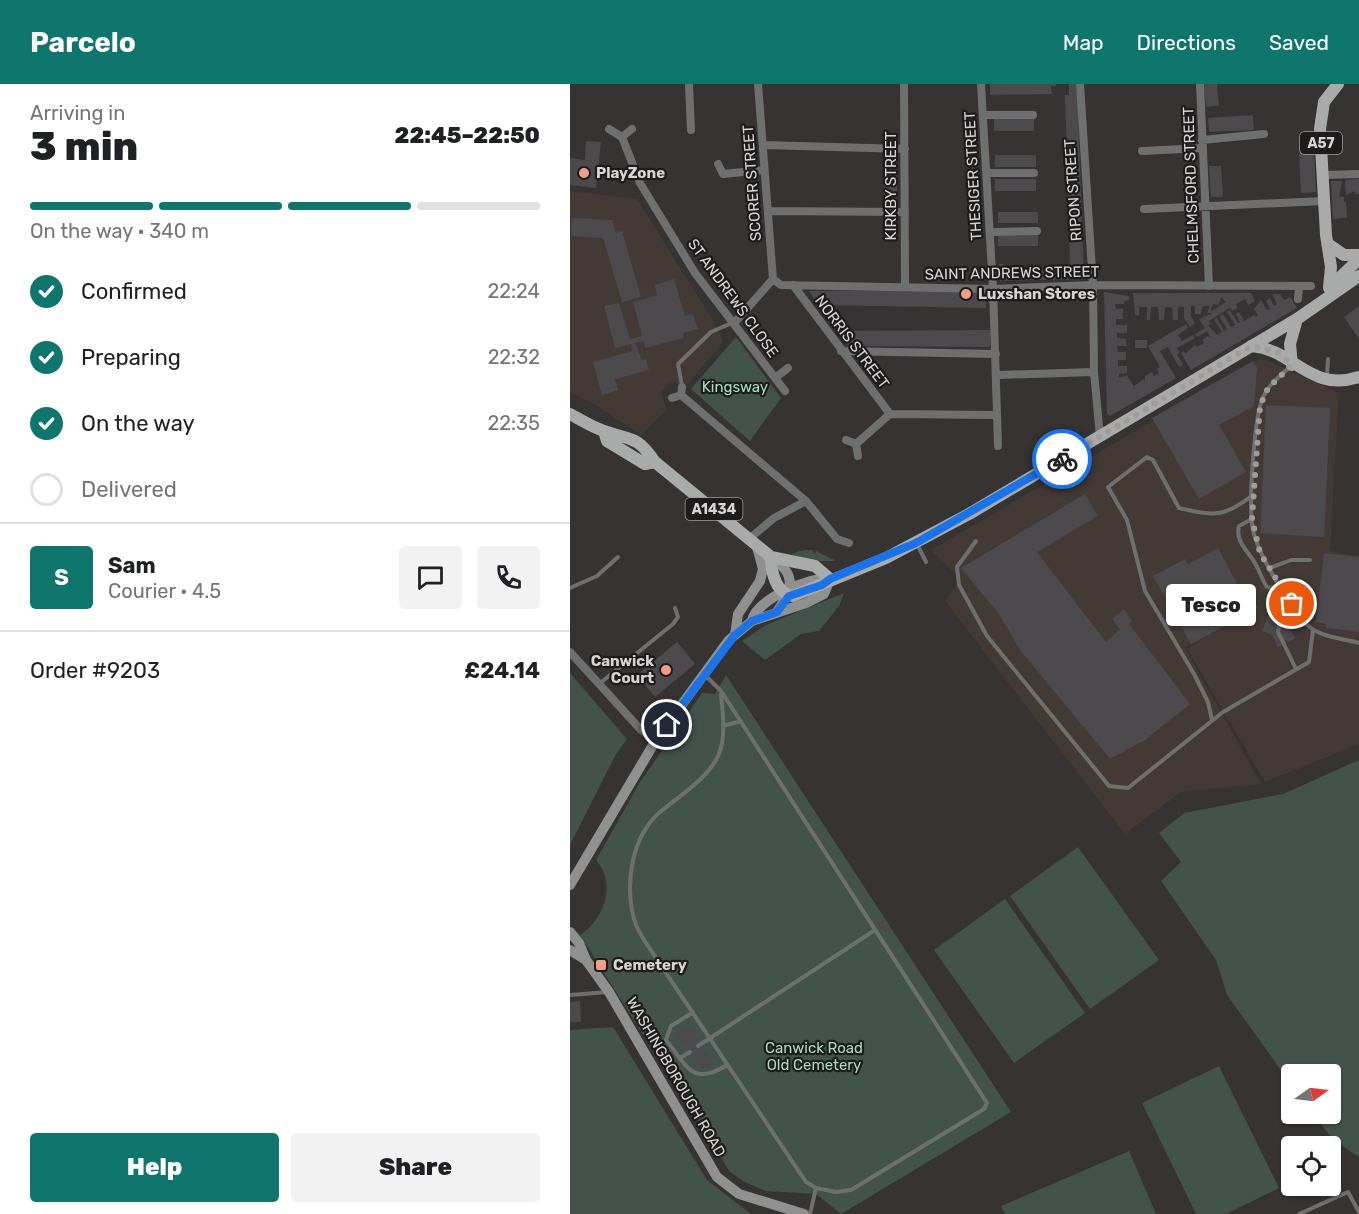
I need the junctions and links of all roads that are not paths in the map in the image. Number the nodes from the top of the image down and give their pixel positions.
1 (689, 84) edge
2 (758, 84) edge
3 (904, 84) edge
4 (981, 84) edge
5 (1080, 84) edge
6 (1200, 84) edge
7 (1336, 86) edge
8 (983, 115) junction
9 (1032, 115) dead end
10 (609, 129) dead end
11 (632, 129) dead end
12 (691, 130) dead end
13 (1264, 134) dead end
14 (622, 137) junction
15 (1203, 144) junction
16 (763, 145) junction
17 (904, 148) junction
18 (1142, 151) dead end
19 (718, 164) dead end
20 (764, 170) junction
21 (987, 173) junction
22 (1034, 173) dead end
23 (1359, 174) edge
24 (1323, 175) junction
25 (1324, 201) junction
26 (1205, 207) junction
27 (1144, 209) dead end
28 (768, 211) junction
29 (905, 212) junction
30 (1037, 231) dead end
31 (990, 232) junction
32 (1328, 244) junction
33 (1359, 257) edge
34 (1359, 276) edge
35 (773, 279) junction
36 (793, 285) junction
37 (1092, 285) junction
38 (1209, 285) junction
39 (1299, 286) junction
40 (1311, 286) dead end
41 (905, 287) junction
42 (1329, 287) junction
43 (993, 289) junction
44 (1298, 299) dead end
45 (1318, 304) junction
46 (1297, 319) junction
47 (735, 322) junction
48 (1251, 346) junction
49 (842, 351) junction
50 (996, 354) junction
51 (1328, 360) dead end
52 (1292, 365) junction
53 (788, 368) dead end
54 (1094, 372) junction
55 (997, 375) junction
56 (1359, 377) edge
57 (775, 378) junction
58 (1326, 380) junction
59 (682, 391) junction
60 (785, 391) dead end
61 (672, 398) dead end
62 (570, 414) edge
63 (890, 414) junction
64 (997, 415) junction
65 (1100, 437) junction
66 (846, 440) dead end
67 (856, 444) junction
68 (998, 446) dead end
69 (858, 456) dead end
70 (1252, 495) junction
71 (806, 501) junction
72 (1252, 519) junction
73 (976, 542) dead end
74 (753, 543) junction
75 (849, 543) dead end
76 (916, 543) junction
77 (618, 557) dead end
78 (771, 557) junction
79 (1310, 560) dead end
80 (926, 562) dead end
81 (1270, 568) junction
82 (830, 579) junction
83 (1279, 584) junction
84 (570, 588) edge
85 (787, 592) junction
86 (1292, 604) junction
87 (675, 608) dead end
88 (777, 612) junction
89 (752, 621) junction
90 (1313, 630) junction
91 (735, 635) junction
92 (1359, 643) edge
93 (570, 652) edge
94 (1296, 669) junction
95 (704, 674) junction
96 (599, 684) junction
97 (721, 691) junction
98 (1212, 720) junction
99 (738, 722) junction
100 (723, 726) junction
101 (656, 740) junction
102 (570, 885) edge
103 (875, 930) junction
104 (570, 932) edge
105 (570, 950) edge
106 (585, 960) junction
107 (609, 992) junction
108 (570, 995) edge
109 (692, 1013) junction
110 (709, 1039) junction
111 (698, 1046) dead end
112 (690, 1052) dead end
113 (680, 1058) junction
114 (727, 1065) junction
115 (816, 1188) junction
116 (1359, 1212) edge
117 (804, 1214) edge
118 (810, 1214) edge
119 (1299, 1214) edge

1 - 12 street
2 - 16 street, SCORER STREET
3 - 17 street, KIRKBY STREET
4 - 8 street, THESIGER STREET
5 - 37 street, RIPON STREET
6 - 15 street, CHELMSFORD STREET
7 - 24 main road, A57
8 - 9 street
8 - 21 street, THESIGER STREET
10 - 14 street
11 - 14 street
13 - 15 street
14 - 47 street, ST ANDREWS CLOSE
15 - 18 street
15 - 26 street, CHELMSFORD STREET
16 - 17 street
16 - 20 street, SCORER STREET
17 - 29 street, KIRKBY STREET
19 - 20 street
20 - 28 street, SCORER STREET
21 - 22 street
21 - 31 street, THESIGER STREET
23 - 24 street
24 - 25 main road, A57
25 - 26 street
25 - 32 main road, A57
26 - 27 street
26 - 38 street, CHELMSFORD STREET
28 - 29 street
28 - 35 street, SCORER STREET
29 - 41 street, KIRKBY STREET
30 - 31 street
31 - 43 street, THESIGER STREET
32 - 33 main road
32 - 42 main road, A57
33 - 42 main road
34 - 45 main road
35 - 36 street, SAINT ANDREWS STREET
35 - 47 street
36 - 41 street, SAINT ANDREWS STREET
36 - 49 street, NORRIS STREET
37 - 38 street, SAINT ANDREWS STREET
37 - 43 street, SAINT ANDREWS STREET
37 - 54 street, RIPON STREET
38 - 39 street, SAINT ANDREWS STREET
39 - 40 street, SAINT ANDREWS STREET
39 - 44 street
41 - 43 street, SAINT ANDREWS STREET
42 - 45 main road
43 - 50 street, THESIGER STREET
45 - 46 main road
46 - 48 main road
46 - 52 main road
47 - 57 street, ST ANDREWS CLOSE
47 - 59 lane
48 - 52 main road
48 - 65 main road
49 - 50 street
49 - 63 street, NORRIS STREET
50 - 55 street, THESIGER STREET
51 - 58 lane
52 - 58 main road
52 - 70 lane
53 - 57 street, ST ANDREWS CLOSE
54 - 55 street
54 - 65 street, RIPON STREET
55 - 64 street, THESIGER STREET
56 - 58 main road
57 - 60 street, ST ANDREWS CLOSE
59 - 61 street
59 - 71 street
62 - 74 main road, A1434
63 - 64 street
63 - 67 street
64 - 68 street, THESIGER STREET
65 - 76 main road
66 - 67 street
67 - 69 street
70 - 72 lane
70 - 98 lane
71 - 74 street
71 - 75 street
72 - 81 lane
72 - 83 lane
73 - 98 lane
74 - 78 main road, A1434
74 - 91 main road
76 - 80 lane
76 - 82 main road
77 - 84 lane
78 - 82 main road, A1434
78 - 85 main road
79 - 81 lane
81 - 83 lane
82 - 85 main road
82 - 88 main road
83 - 86 lane
85 - 88 main road
85 - 89 main road
86 - 90 lane
86 - 94 lane
87 - 96 lane
88 - 89 main road
89 - 91 main road
90 - 92 lane
90 - 94 lane
91 - 95 main road
93 - 96 street
94 - 98 lane
95 - 97 lane
95 - 101 main road
96 - 101 street
97 - 99 lane
97 - 100 lane
99 - 100 lane
99 - 103 lane
100 - 109 lane
101 - 102 main road
103 - 110 lane
103 - 115 lane
104 - 106 main road
105 - 106 main road, WASHINGBOROUGH ROAD
106 - 107 main road, WASHINGBOROUGH ROAD
107 - 108 lane
107 - 117 main road, WASHINGBOROUGH ROAD
109 - 110 lane
109 - 113 lane
110 - 111 lane
110 - 114 lane
112 - 113 lane
113 - 114 lane
114 - 115 lane
115 - 118 lane
116 - 119 lane

